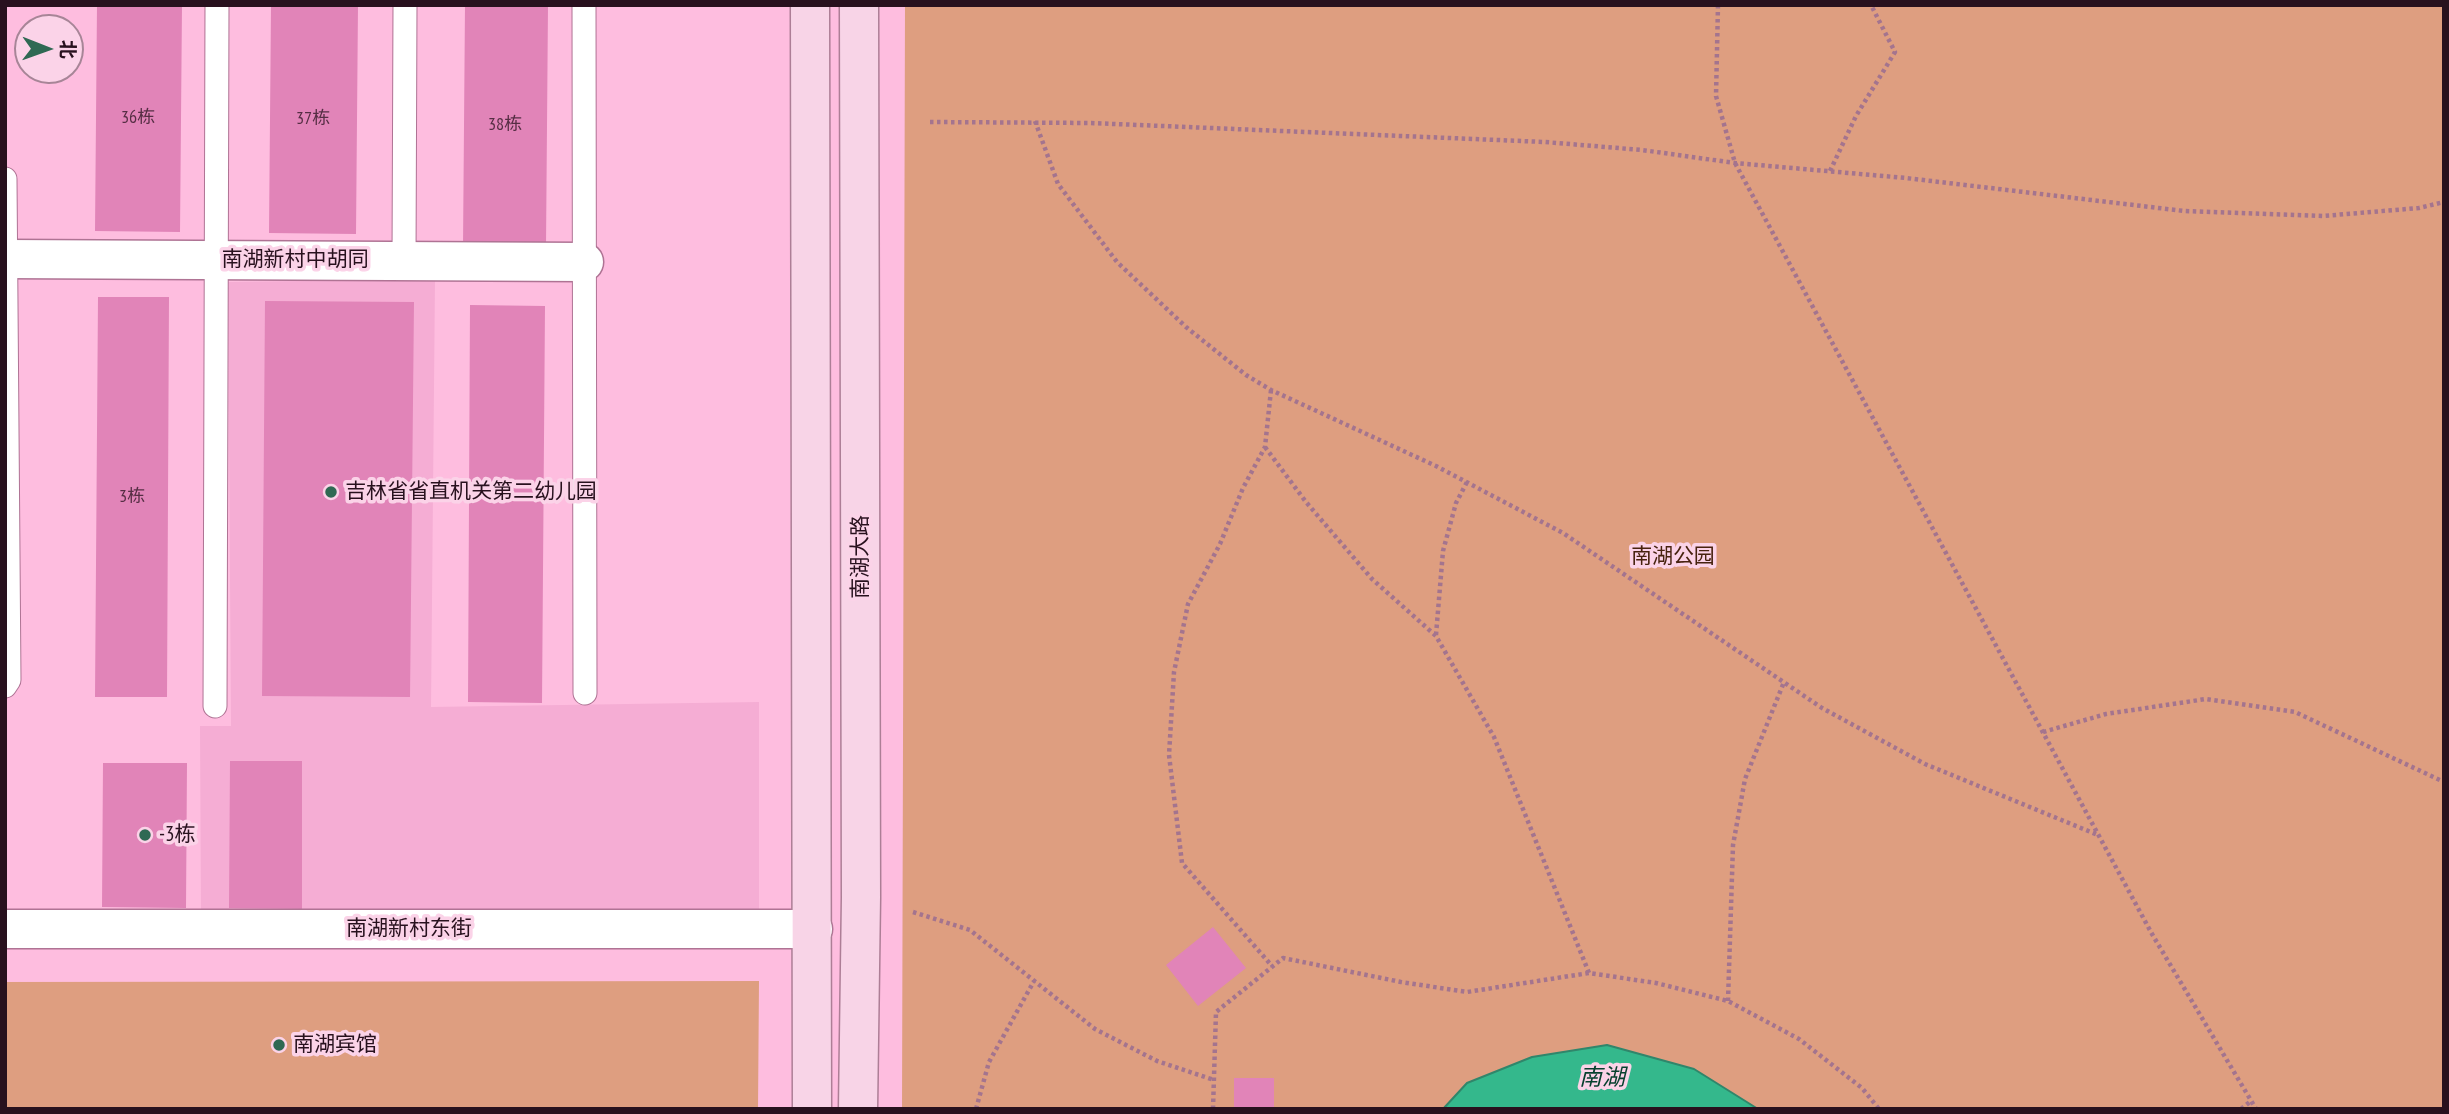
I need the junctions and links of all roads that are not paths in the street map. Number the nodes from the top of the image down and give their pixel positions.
1 (216, 5) edge
2 (405, 5) edge
3 (583, 5) edge
4 (810, 5) edge
5 (859, 5) edge
6 (5, 179) edge
7 (6, 259) edge
8 (216, 260) junction
9 (404, 261) junction
10 (584, 262) junction
11 (5, 686) edge
12 (585, 693) dead end
13 (215, 706) dead end
14 (5, 929) edge
15 (813, 929) junction
16 (812, 1109) edge
17 (858, 1109) edge

1 - 8 lane
2 - 9 lane
3 - 10 lane
4 - 15 main road
5 - 17 main road, 南湖大路
6 - 7 lane
7 - 8 street, 南湖新村中胡同
7 - 11 lane
8 - 9 street, 南湖新村中胡同
8 - 13 lane
9 - 10 street, 南湖新村中胡同
10 - 12 lane
14 - 15 street, 南湖新村东街
15 - 16 main road

